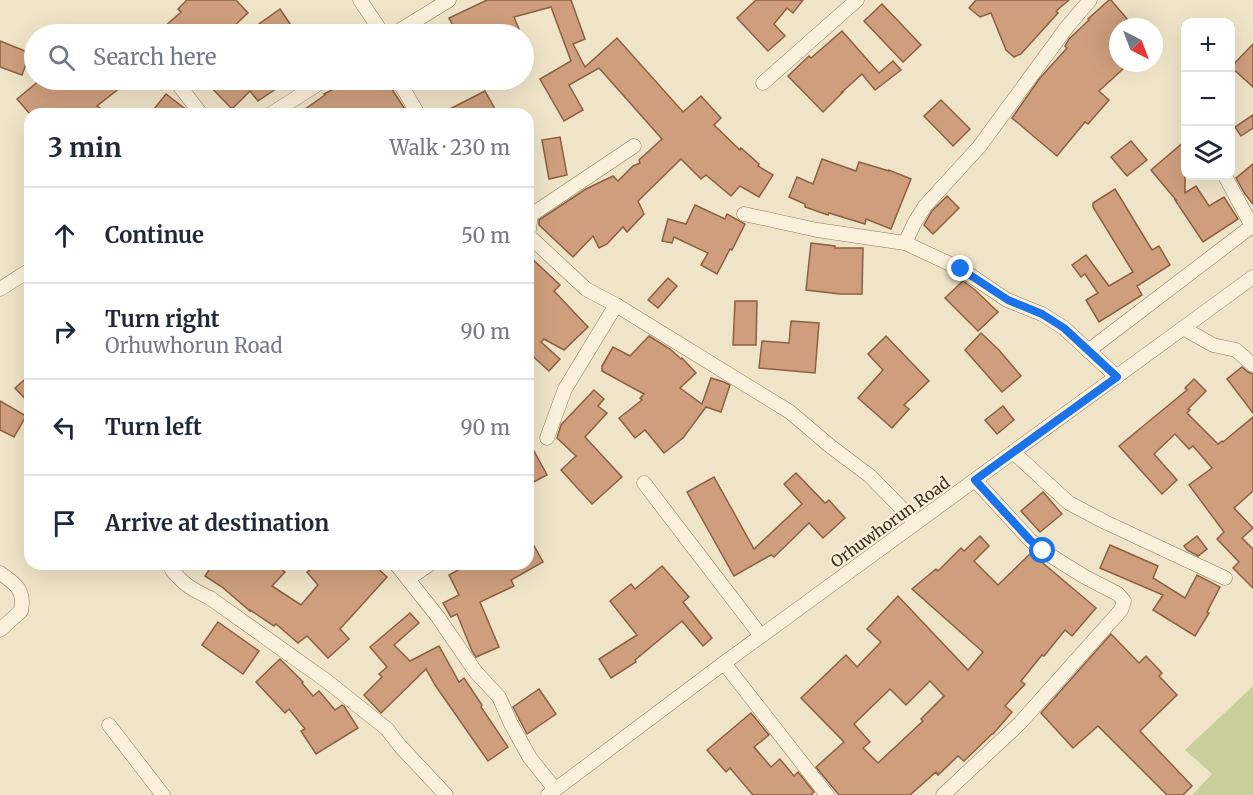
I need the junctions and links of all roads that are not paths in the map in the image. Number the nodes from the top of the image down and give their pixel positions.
1 (360, 0) edge
2 (449, 0) edge
3 (856, 0) edge
4 (1090, 0) edge
5 (376, 24) edge
6 (410, 24) edge
7 (763, 83) dead end
8 (183, 90) edge
9 (308, 90) edge
10 (404, 90) edge
11 (196, 108) edge
12 (280, 108) edge
13 (414, 108) edge
14 (634, 146) dead end
15 (1227, 180) edge
16 (534, 213) edge
17 (744, 214) dead end
18 (1252, 227) edge
19 (534, 241) edge
20 (905, 243) junction
21 (24, 274) edge
22 (1253, 277) edge
23 (0, 289) edge
24 (616, 305) junction
25 (1183, 328) junction
26 (1088, 351) junction
27 (1253, 365) edge
28 (1117, 377) junction
29 (547, 438) dead end
30 (1013, 453) junction
31 (975, 480) junction
32 (644, 483) dead end
33 (916, 523) junction
34 (172, 570) edge
35 (401, 570) edge
36 (421, 570) edge
37 (0, 573) edge
38 (1225, 578) dead end
39 (408, 579) junction
40 (0, 630) edge
41 (761, 636) junction
42 (724, 663) junction
43 (109, 725) dead end
44 (552, 792) edge
45 (163, 795) edge
46 (446, 795) edge
47 (827, 795) edge
48 (943, 795) edge

1 - 5 street
2 - 6 street
3 - 7 street
4 - 20 street
8 - 11 street
9 - 12 street
10 - 13 street
14 - 16 street
15 - 18 street
17 - 20 street
18 - 26 street
19 - 24 street
20 - 26 street
21 - 23 street
22 - 25 street, Orhuwhorun Road
24 - 29 street
24 - 33 street
25 - 27 street
25 - 28 street, Orhuwhorun Road
26 - 28 street
28 - 30 street, Orhuwhorun Road
30 - 31 street, Orhuwhorun Road
30 - 38 street
31 - 33 street, Orhuwhorun Road
31 - 48 street
32 - 41 street
33 - 41 street, Orhuwhorun Road
34 - 46 street
35 - 39 street
36 - 39 street
37 - 40 street
39 - 44 street
41 - 42 street, Orhuwhorun Road
42 - 44 street, Orhuwhorun Road
42 - 47 street
43 - 45 street

